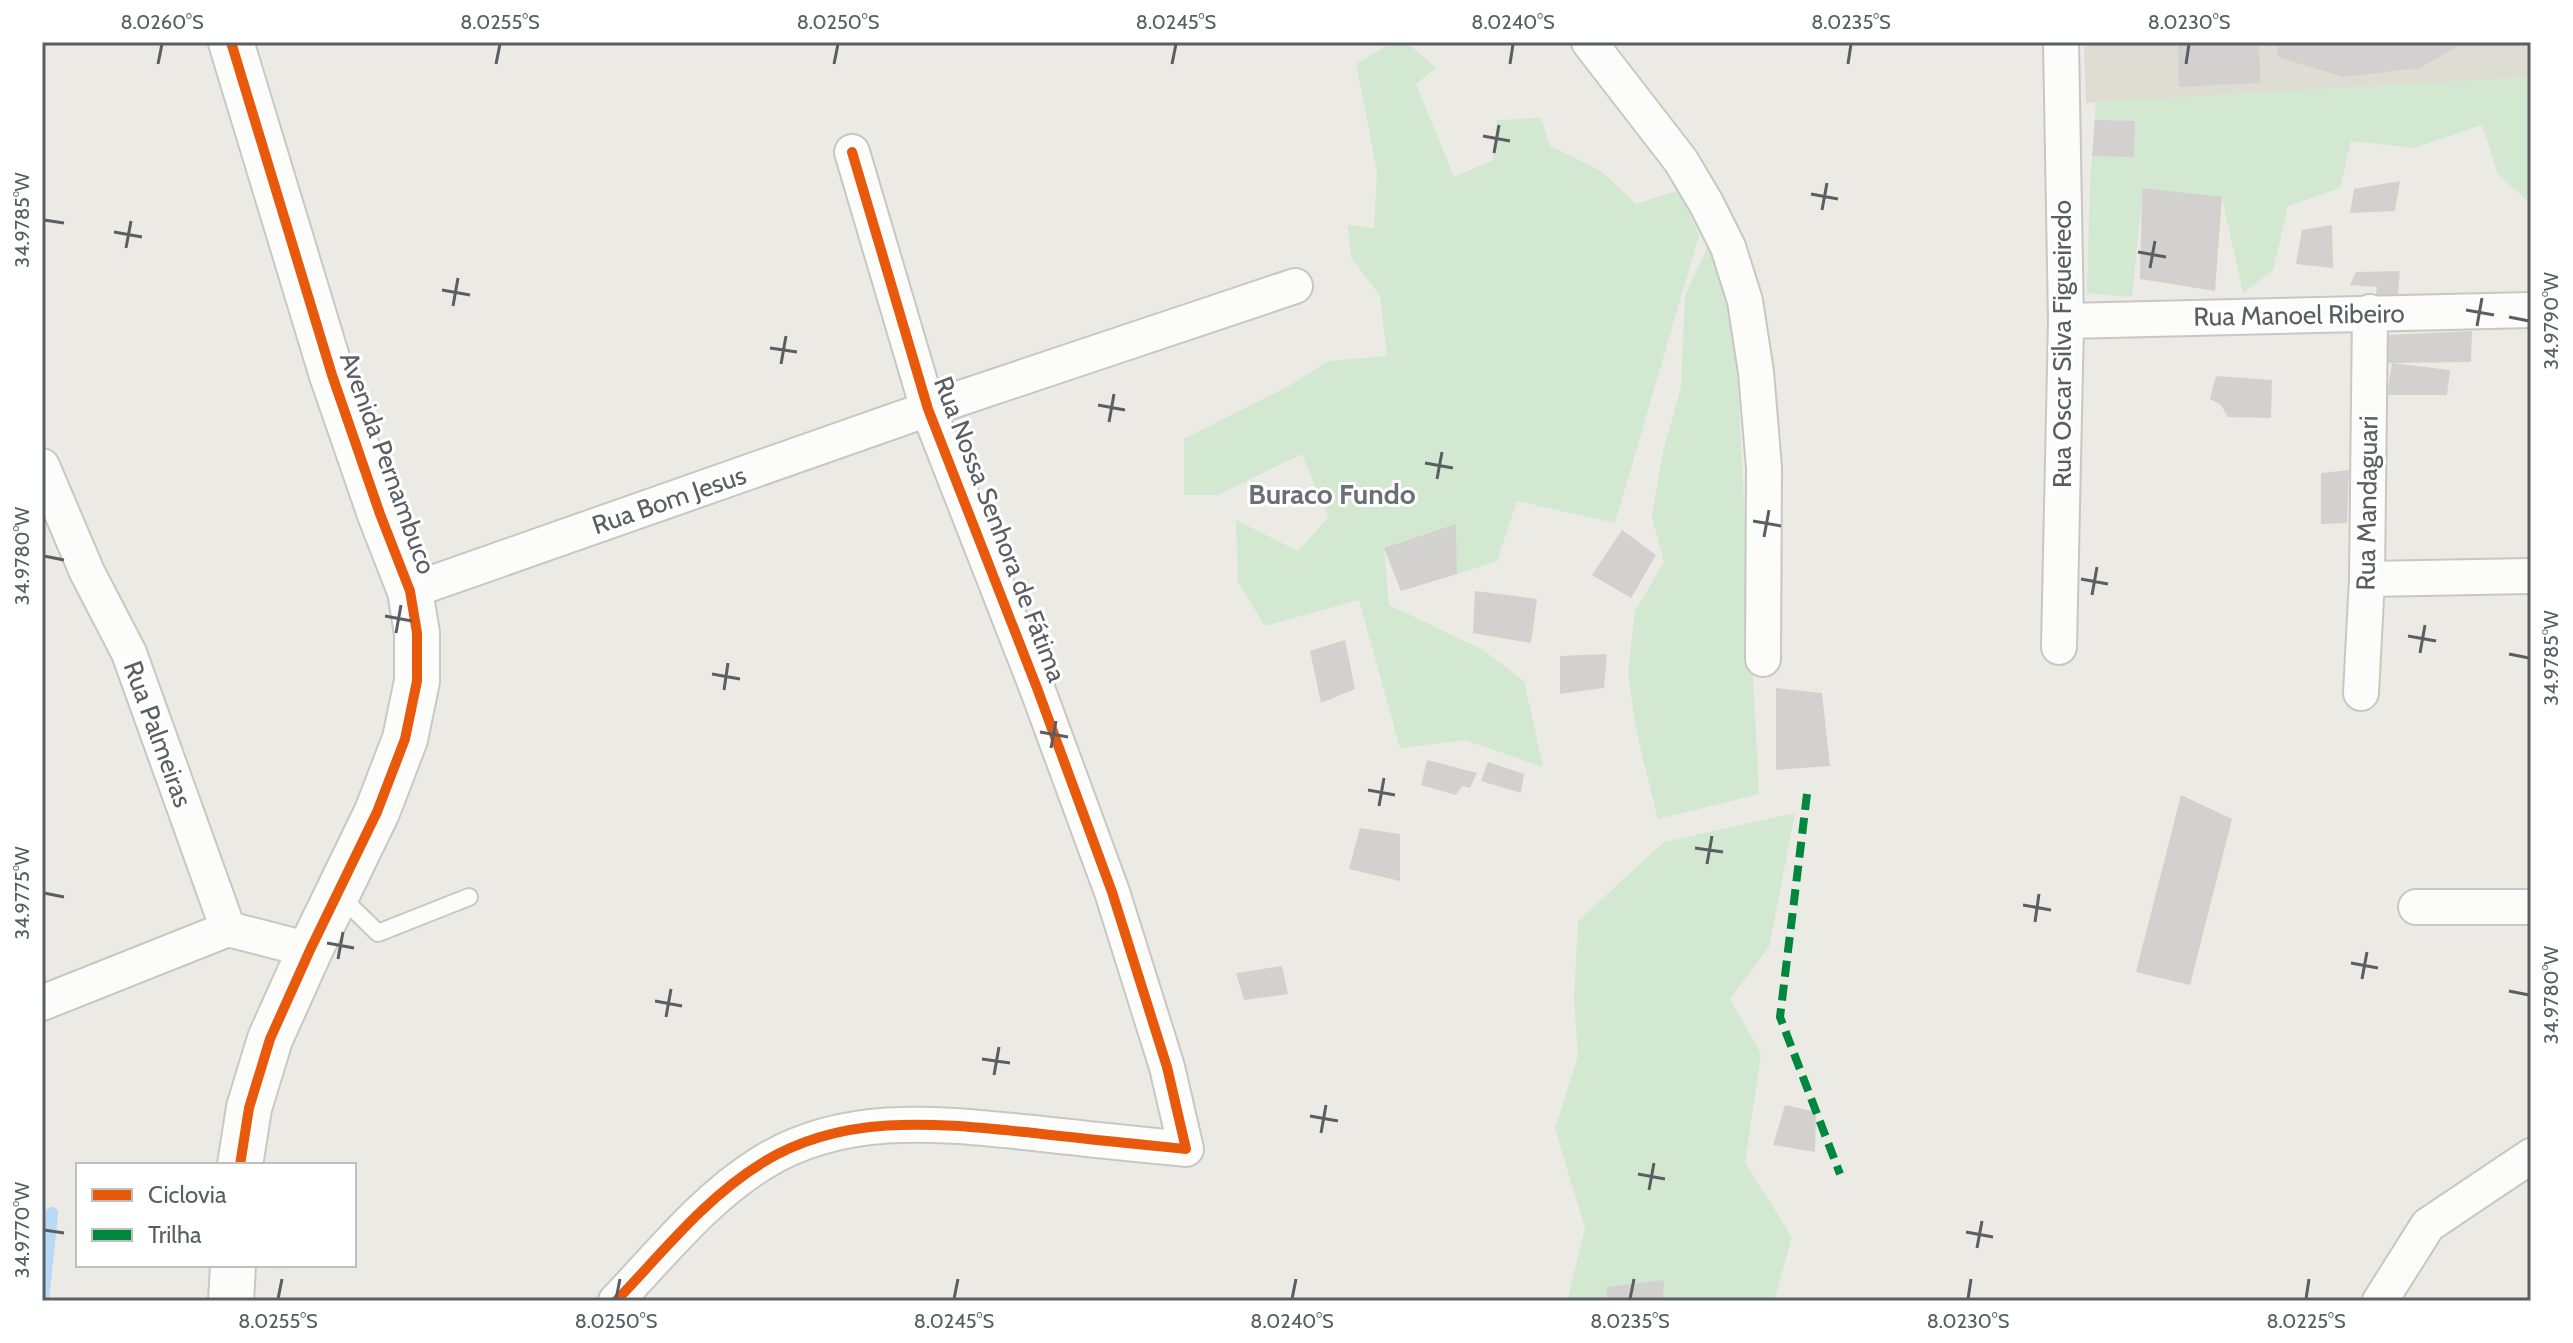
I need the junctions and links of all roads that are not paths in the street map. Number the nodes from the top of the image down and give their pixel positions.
1 (231, 42) edge
2 (1589, 42) edge
3 (2061, 42) edge
4 (852, 152) dead end
5 (1295, 286) dead end
6 (2531, 310) edge
7 (2370, 312) junction
8 (2066, 321) junction
9 (928, 409) junction
10 (42, 466) edge
11 (2531, 576) edge
12 (2367, 579) junction
13 (410, 591) junction
14 (2059, 647) dead end
15 (1763, 659) dead end
16 (2361, 693) dead end
17 (338, 894) junction
18 (469, 897) dead end
19 (2416, 907) dead end
20 (2531, 907) edge
21 (228, 929) junction
22 (310, 950) junction
23 (42, 1003) edge
24 (2531, 1156) edge
25 (240, 1163) edge
26 (233, 1267) edge
27 (231, 1301) edge
28 (616, 1301) edge
29 (2380, 1301) edge

1 - 13 street, Avenida Pernambuco
2 - 15 street
3 - 8 street, Rua Oscar Silva Figueiredo
4 - 9 street, Rua Nossa Senhora de Fátima
5 - 9 street, Rua Nossa Senhora de Fátima
6 - 7 street, Rua Manoel Ribeiro
7 - 8 street, Rua Manoel Ribeiro
7 - 12 street, Rua Mandaguari
8 - 14 street, Rua Oscar Silva Figueiredo
9 - 13 street, Rua Bom Jesus
9 - 28 street, Rua Nossa Senhora de Fátima
10 - 21 street, Rua Palmeiras
11 - 12 street
12 - 16 street, Rua Mandaguari
13 - 17 street, Avenida Pernambuco
17 - 18 lane
17 - 22 street, Avenida Pernambuco
19 - 20 street
21 - 22 street
21 - 23 street
22 - 25 street, Avenida Pernambuco
24 - 29 street
26 - 27 street

